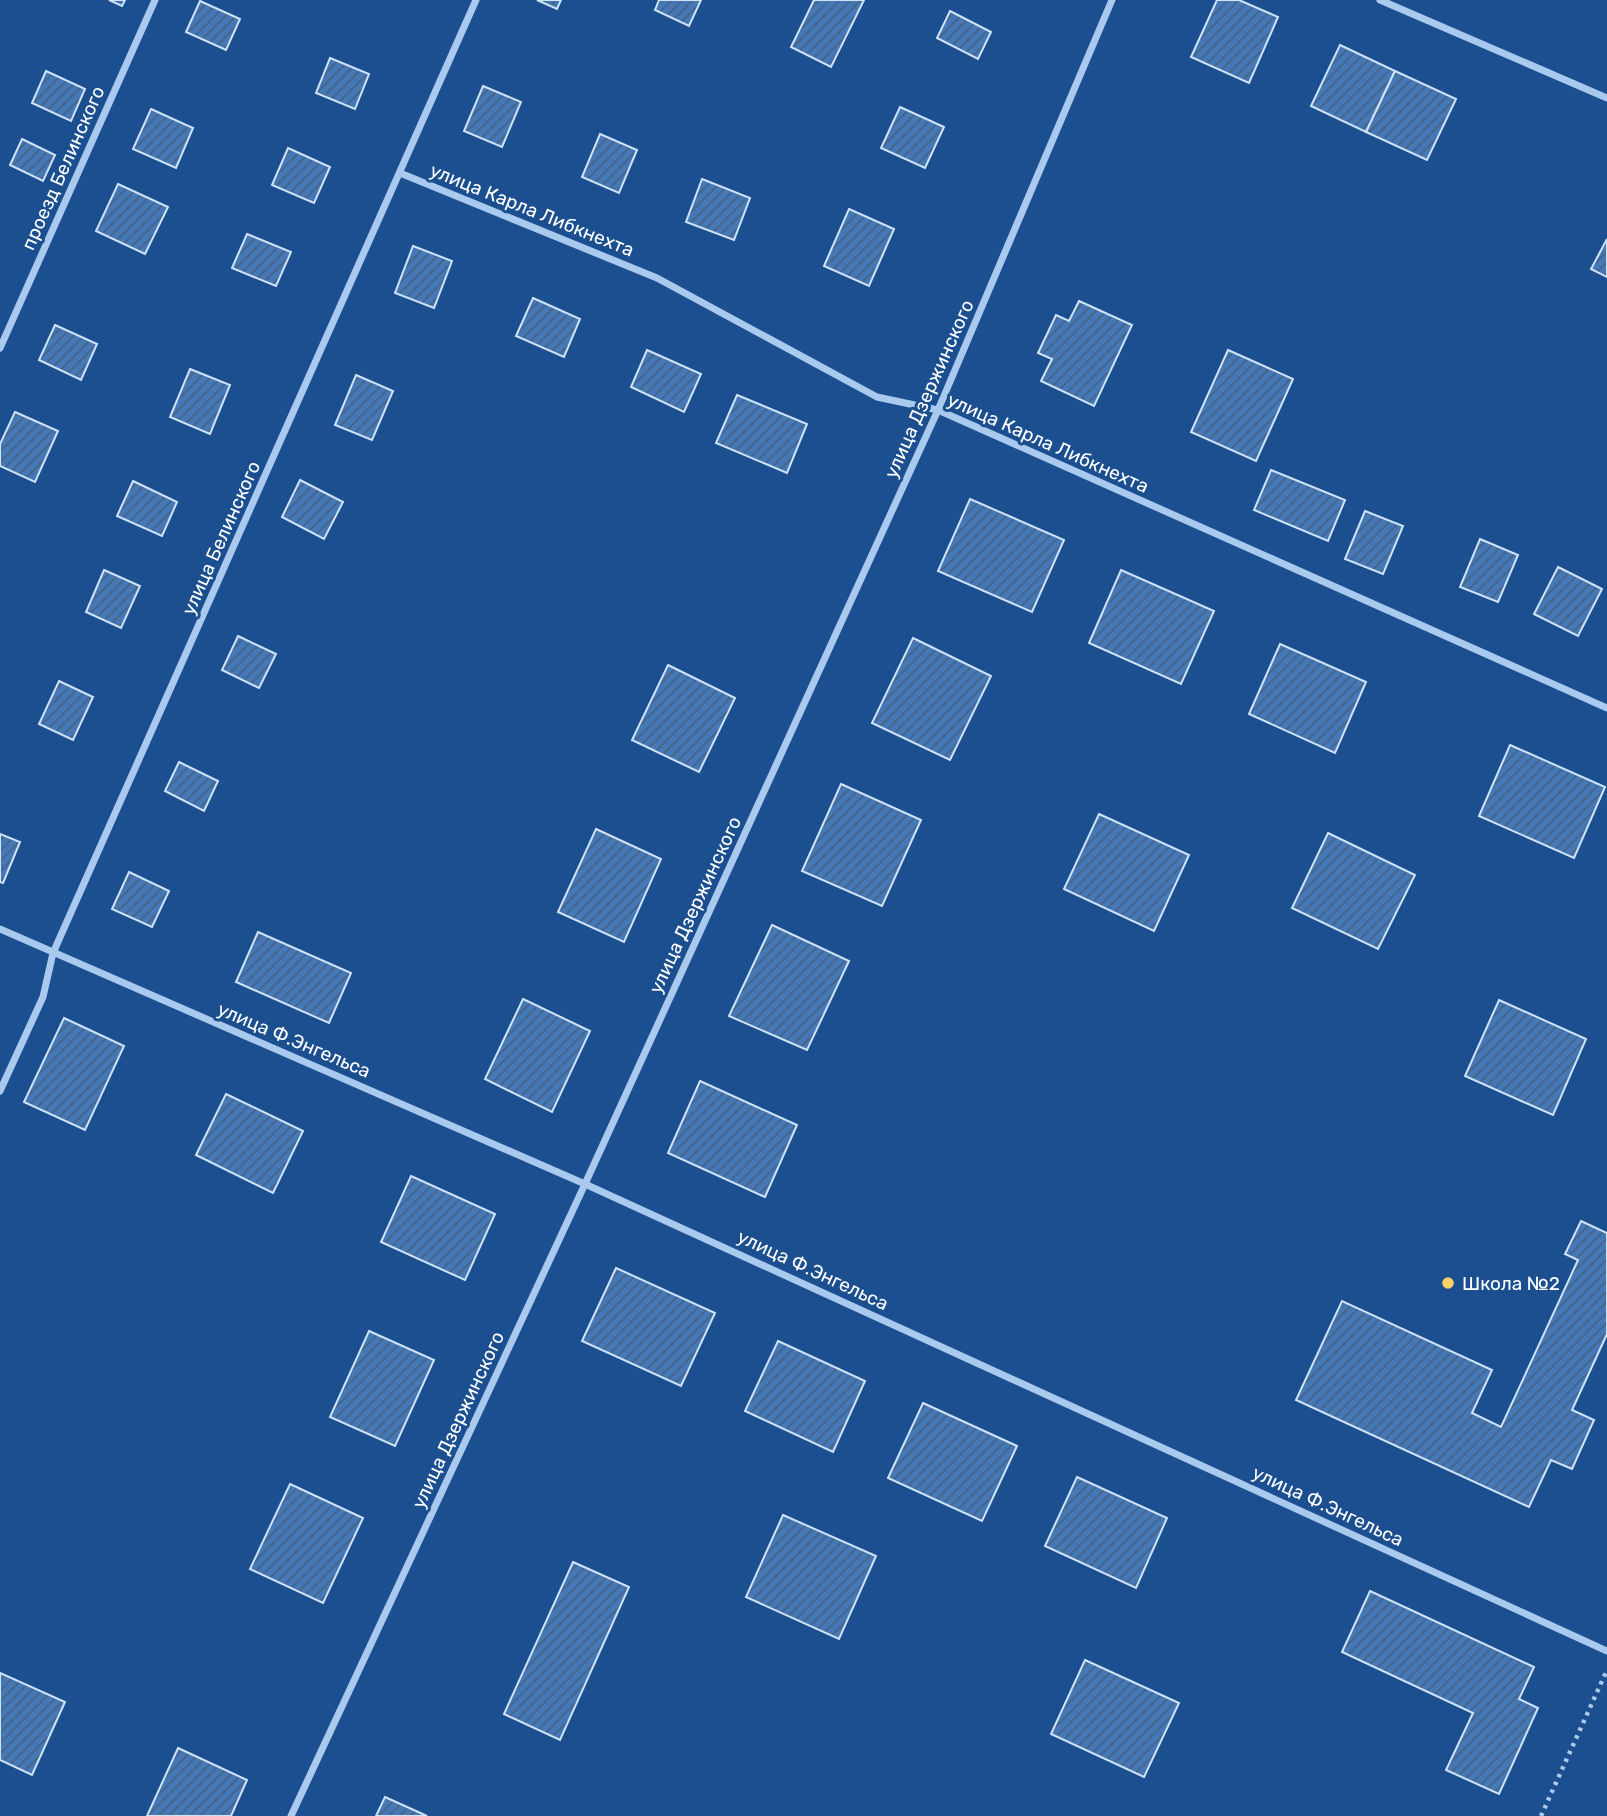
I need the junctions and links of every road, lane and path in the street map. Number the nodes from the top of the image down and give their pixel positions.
1 (155, 0) edge
2 (476, 0) edge
3 (1112, 0) edge
4 (1380, 0) edge
5 (1607, 98) edge
6 (400, 173) junction
7 (0, 348) edge
8 (938, 410) junction
9 (1607, 708) edge
10 (0, 929) edge
11 (53, 953) junction
12 (0, 1091) edge
13 (585, 1184) junction
14 (1607, 1651) edge
15 (1607, 1669) edge
16 (291, 1816) edge
17 (1541, 1816) edge

1 - 7 street, проезд Белинского
2 - 6 street, улица Белинского
3 - 8 street, улица Дзержинского
4 - 5 street
6 - 8 street, улица Карла Либкнехта
6 - 11 street, улица Белинского
8 - 9 street, улица Карла Либкнехта
8 - 13 street, улица Дзержинского
10 - 11 street, улица Ф.Энгельса
11 - 12 street, улица Белинского
11 - 13 street, улица Ф.Энгельса
13 - 14 street, улица Ф.Энгельса
13 - 16 street, улица Дзержинского
15 - 17 path

